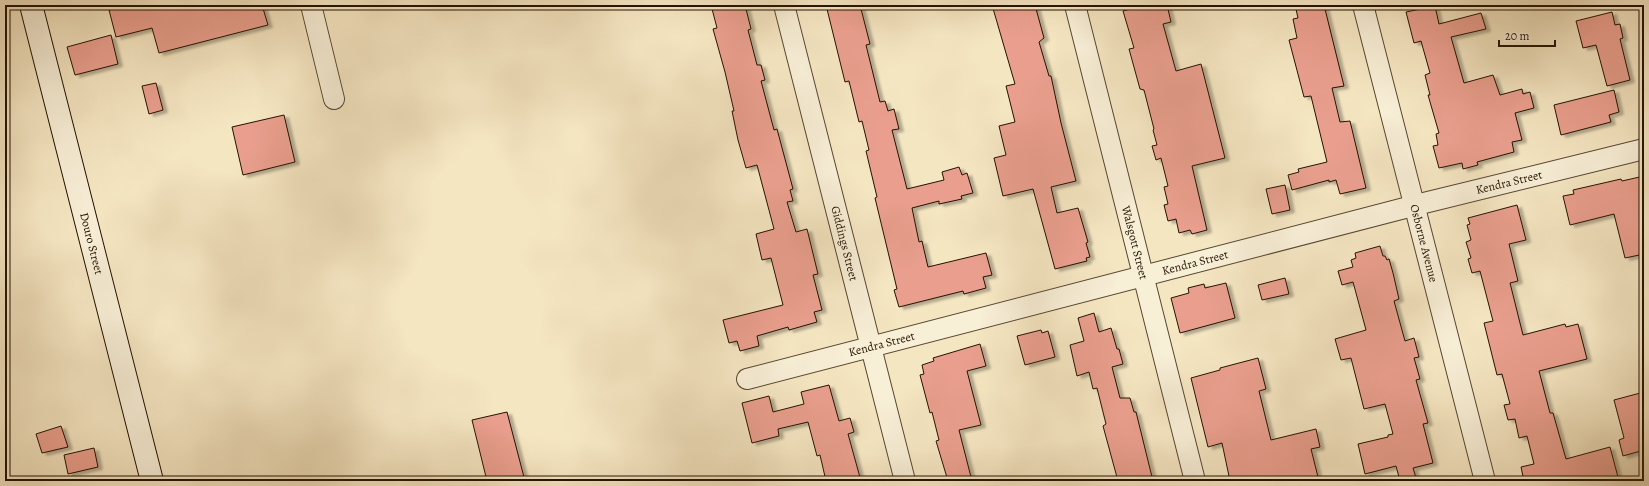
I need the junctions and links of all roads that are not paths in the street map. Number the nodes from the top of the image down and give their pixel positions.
1 (32, 5) edge
2 (311, 5) edge
3 (784, 5) edge
4 (1075, 5) edge
5 (1363, 5) edge
6 (334, 99) dead end
7 (1644, 149) edge
8 (1414, 206) junction
9 (1143, 276) junction
10 (870, 347) junction
11 (747, 379) dead end
12 (152, 481) edge
13 (905, 481) edge
14 (1195, 481) edge
15 (1485, 481) edge

1 - 12 street, Douro Street
2 - 6 street
3 - 10 street, Giddings Street
4 - 9 street, Walsgott Street
5 - 8 street, Osborne Avenue
7 - 8 street, Kendra Street
8 - 9 street, Kendra Street
8 - 15 street, Osborne Avenue
9 - 10 street, Kendra Street
9 - 14 street, Walsgott Street
10 - 11 street, Kendra Street
10 - 13 street, Giddings Street

